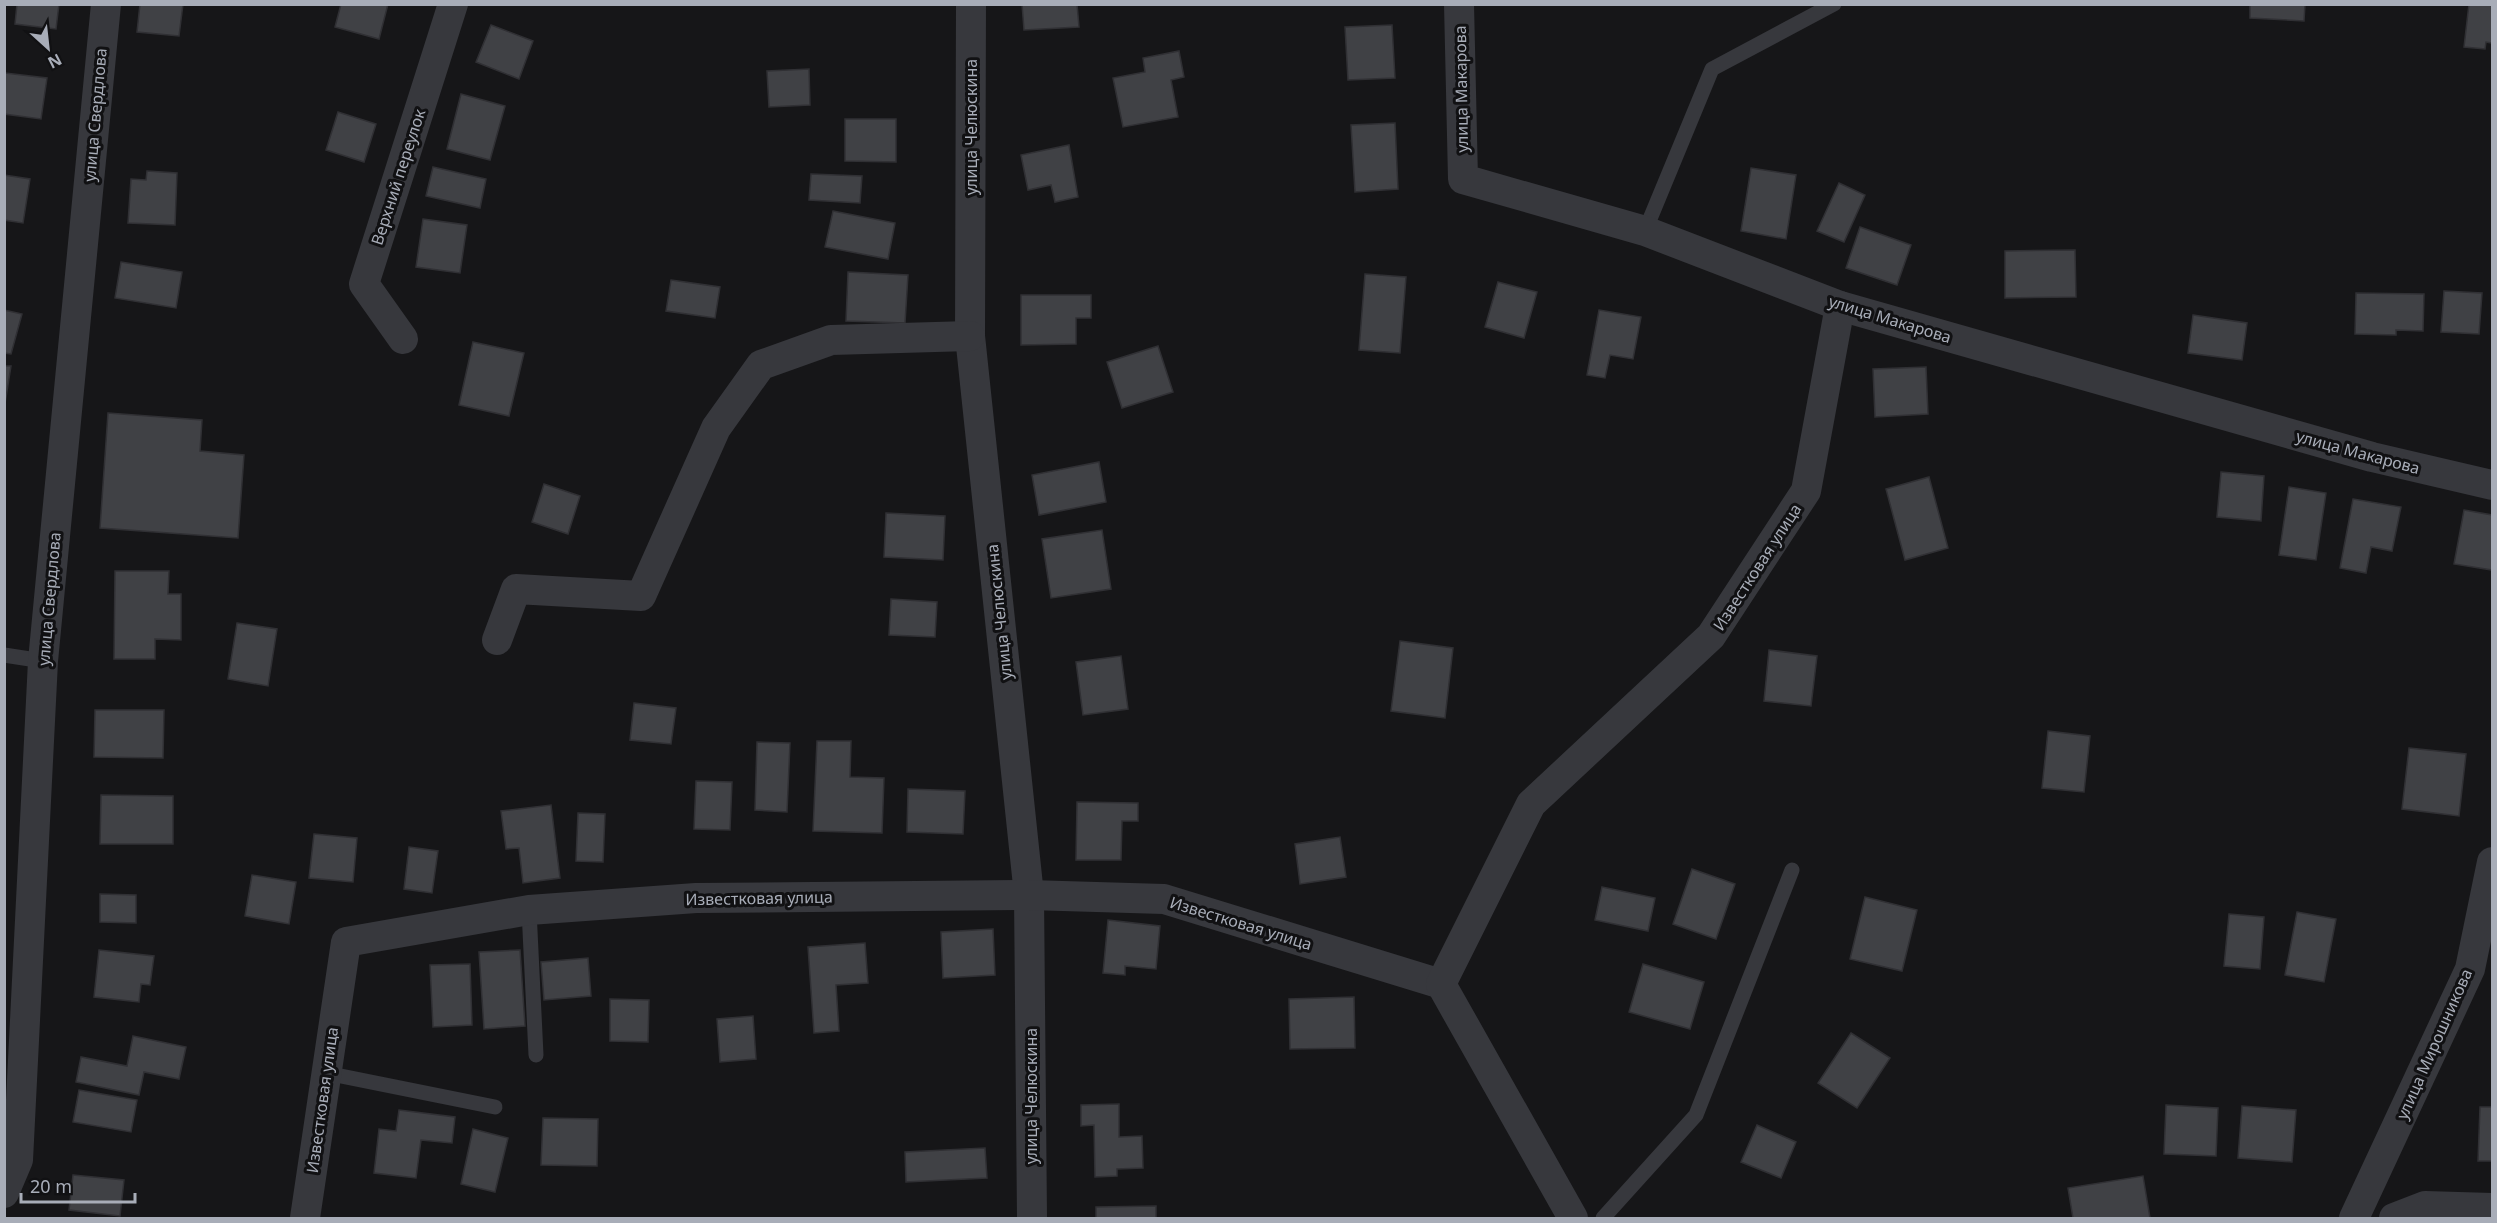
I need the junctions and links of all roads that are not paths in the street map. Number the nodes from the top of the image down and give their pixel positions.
1 (106, 4) edge
2 (453, 4) edge
3 (971, 4) edge
4 (1459, 4) edge
5 (1834, 4) edge
6 (1645, 231) junction
7 (1840, 306) junction
8 (970, 336) junction
9 (403, 339) dead end
10 (2493, 485) edge
11 (496, 640) dead end
12 (4, 655) edge
13 (43, 661) junction
14 (2493, 862) edge
15 (1792, 870) dead end
16 (1029, 895) junction
17 (529, 910) junction
18 (1441, 984) junction
19 (536, 1055) dead end
20 (326, 1073) junction
21 (495, 1107) dead end
22 (4, 1193) edge
23 (2493, 1208) edge
24 (305, 1218) edge
25 (1032, 1218) edge
26 (1572, 1218) edge
27 (1603, 1218) edge
28 (2354, 1218) edge
29 (2394, 1218) edge

1 - 13 street, улица Свердлова
2 - 9 street, Верхний переулок
3 - 8 street, улица Челюскина
4 - 6 street, улица Макарова
5 - 6 lane
6 - 7 street, улица Макарова
7 - 10 street, улица Макарова
7 - 18 street, Известковая улица
8 - 11 street
8 - 16 street, улица Челюскина
12 - 13 lane
13 - 22 street, улица Свердлова
14 - 28 street, улица Мирошникова
15 - 27 lane
16 - 17 street, Известковая улица
16 - 18 street, Известковая улица
16 - 25 street, улица Челюскина
17 - 19 lane
17 - 20 street, Известковая улица
18 - 26 street
20 - 21 lane
20 - 24 street, Известковая улица
23 - 29 street

